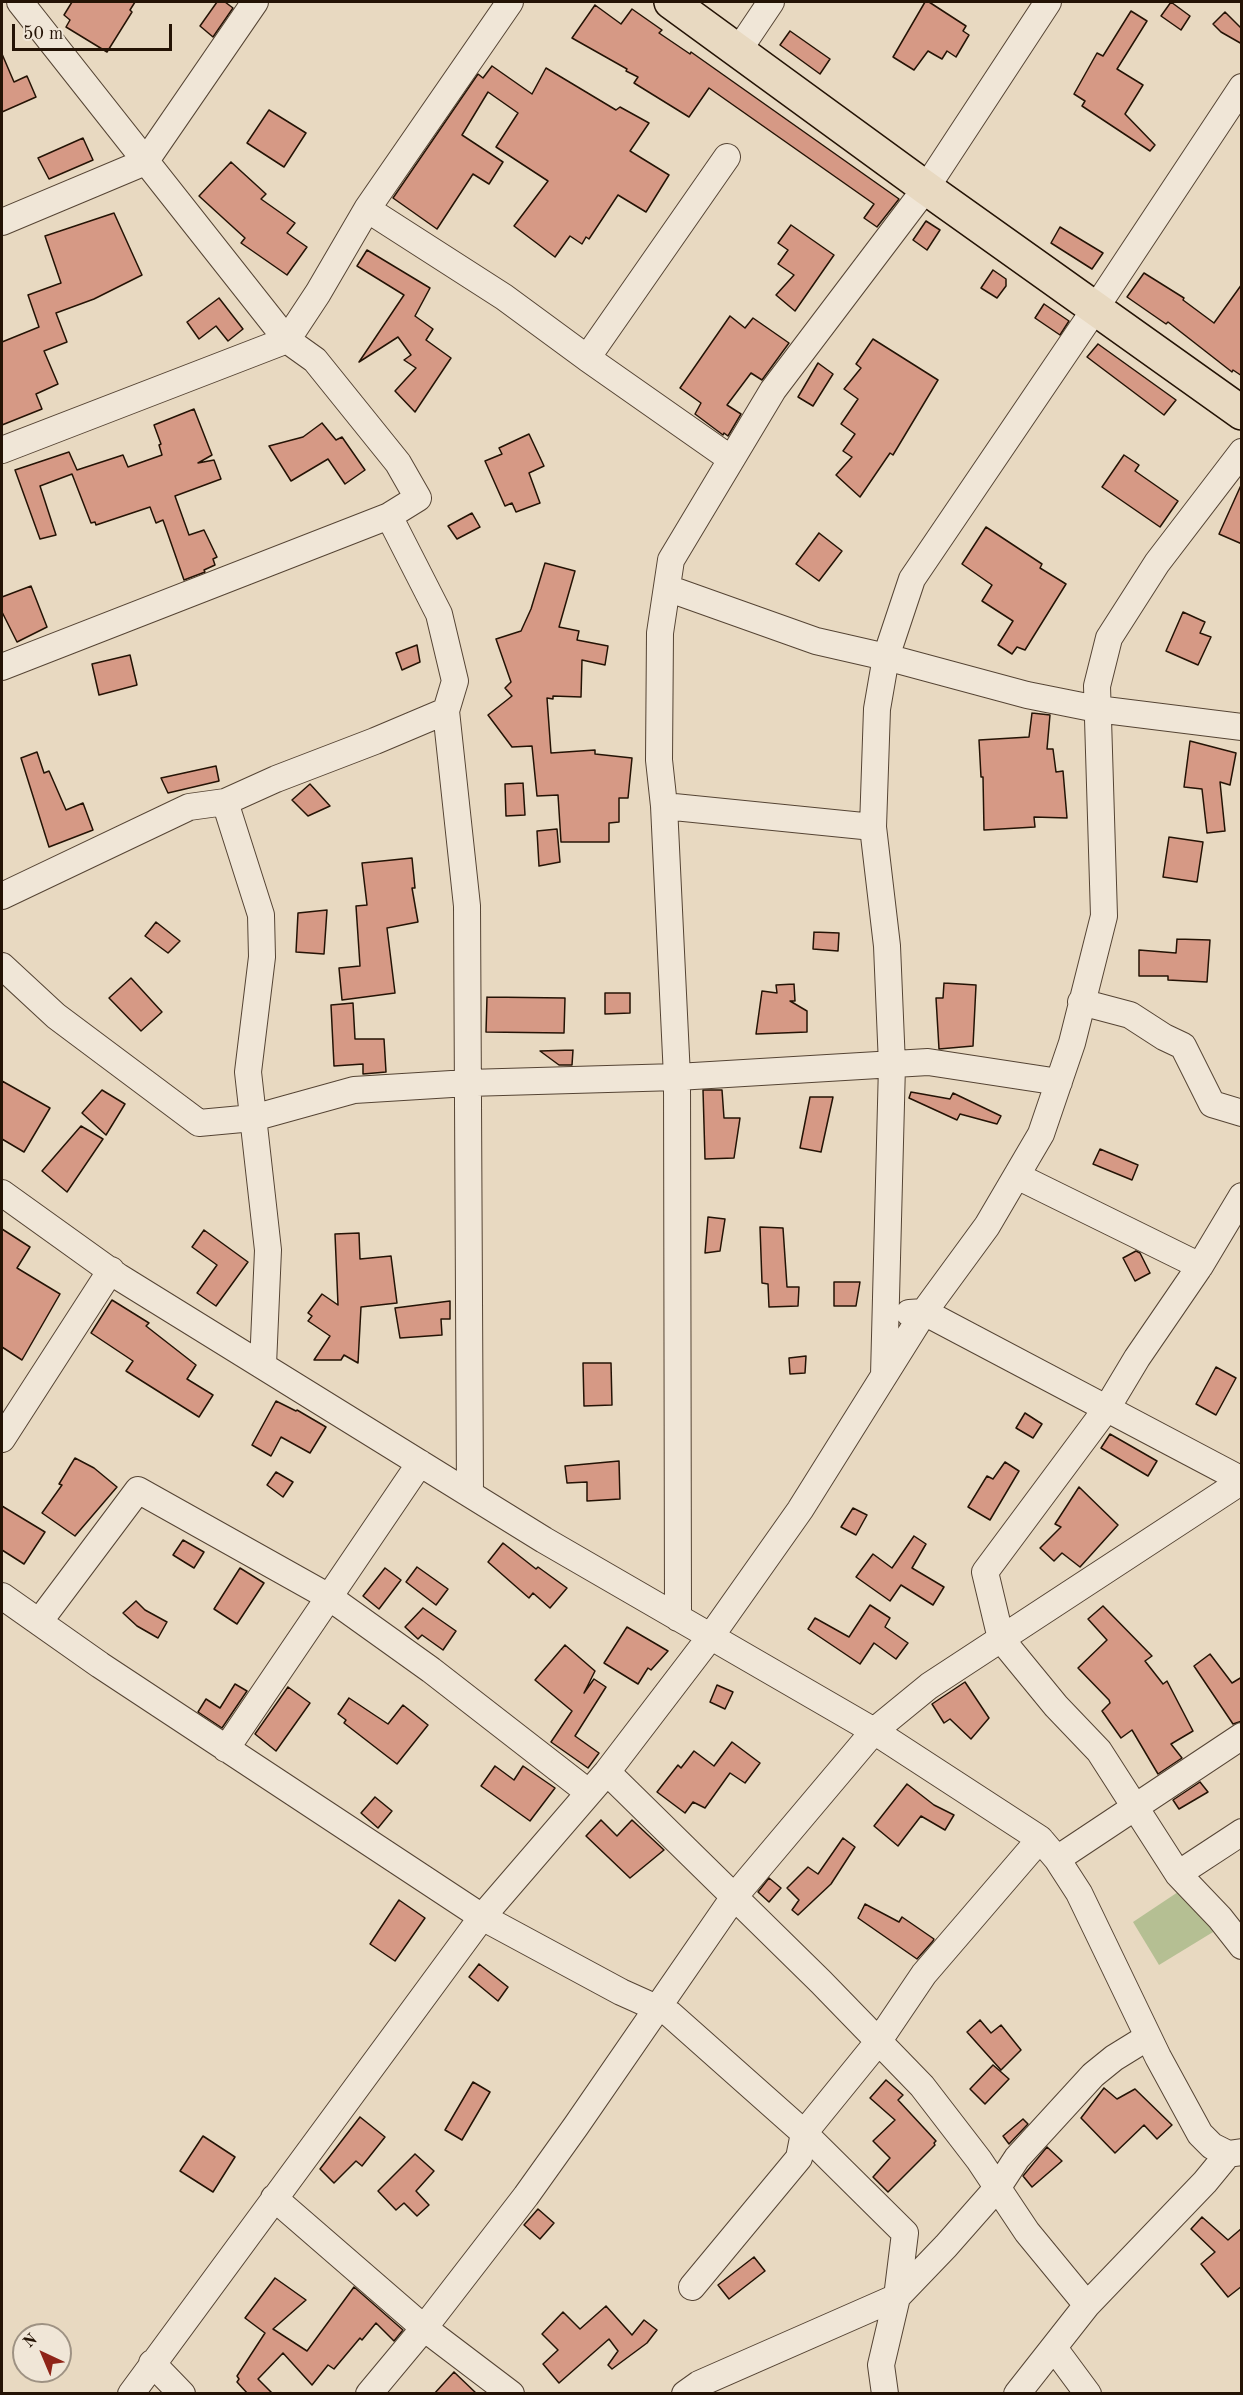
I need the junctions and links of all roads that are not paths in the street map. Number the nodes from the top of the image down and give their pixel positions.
1 (20, 2) edge
2 (255, 2) edge
3 (510, 2) edge
4 (672, 2) edge
5 (771, 2) edge
6 (1048, 2) edge
7 (738, 51) junction
8 (1242, 87) edge
9 (727, 157) dead end
10 (146, 162) junction
11 (926, 188) junction
12 (367, 209) junction
13 (2, 222) edge
14 (1095, 309) junction
15 (287, 340) junction
16 (587, 358) junction
17 (1242, 413) edge
18 (2, 450) edge
19 (1242, 452) edge
20 (731, 459) junction
21 (389, 516) junction
22 (667, 588) junction
23 (886, 657) junction
24 (2, 668) edge
25 (1098, 709) junction
26 (446, 711) junction
27 (1242, 727) edge
28 (225, 802) junction
29 (664, 806) junction
30 (873, 826) junction
31 (2, 896) edge
32 (2, 966) edge
33 (1081, 1002) junction
34 (892, 1065) junction
35 (677, 1077) junction
36 (1059, 1082) junction
37 (468, 1083) junction
38 (1242, 1113) edge
39 (253, 1118) junction
40 (1017, 1176) junction
41 (2, 1193) edge
42 (1242, 1196) edge
43 (1200, 1266) junction
44 (111, 1270) junction
45 (924, 1312) junction
46 (884, 1316) junction
47 (263, 1365) junction
48 (884, 1376) junction
49 (1107, 1408) junction
50 (2, 1439) edge
51 (420, 1463) junction
52 (1242, 1480) edge
53 (470, 1494) junction
54 (2, 1596) edge
55 (329, 1597) junction
56 (678, 1618) junction
57 (39, 1622) junction
58 (711, 1636) junction
59 (1001, 1639) junction
60 (874, 1731) junction
61 (1242, 1736) edge
62 (226, 1749) junction
63 (607, 1772) junction
64 (588, 1792) junction
65 (1135, 1808) junction
66 (1242, 1832) edge
67 (1040, 1839) junction
68 (1058, 1859) junction
69 (1178, 1874) junction
70 (734, 1897) junction
71 (482, 1917) junction
72 (1242, 1946) edge
73 (658, 2009) junction
74 (1148, 2037) junction
75 (878, 2042) junction
76 (804, 2133) junction
77 (1235, 2153) edge
78 (998, 2187) junction
79 (274, 2198) junction
80 (692, 2287) dead end
81 (897, 2297) junction
82 (1087, 2305) junction
83 (424, 2328) junction
84 (1054, 2348) junction
85 (152, 2363) junction
86 (131, 2394) edge
87 (182, 2394) edge
88 (369, 2394) edge
89 (511, 2394) edge
90 (685, 2394) edge
91 (885, 2394) edge
92 (1017, 2394) edge
93 (1088, 2394) edge

1 - 10 street
2 - 10 street
3 - 12 street
4 - 7 main road
5 - 7 street
6 - 11 street
7 - 11 main road
8 - 14 street
9 - 16 street
10 - 13 street
10 - 15 street
11 - 14 main road
11 - 20 street
12 - 15 street
12 - 16 street
14 - 17 main road
14 - 23 street
15 - 18 street
15 - 21 street
16 - 20 street
19 - 25 street
20 - 22 street
21 - 24 street
21 - 26 street
22 - 23 street
22 - 29 street
23 - 25 street
23 - 30 street
25 - 27 street
25 - 33 street
26 - 28 street
26 - 37 street
28 - 31 street
28 - 39 street
29 - 30 street
29 - 35 street
30 - 34 street
32 - 39 street
33 - 36 street
33 - 38 street
34 - 35 street
34 - 36 street
34 - 46 street
35 - 37 street
35 - 56 street
36 - 40 street
37 - 39 street
37 - 53 street
39 - 47 street
40 - 43 street
40 - 45 street
41 - 44 street
42 - 43 street
43 - 49 street
44 - 47 street
44 - 50 street
45 - 46 street
45 - 48 street
45 - 49 street
46 - 48 street
47 - 51 street
48 - 58 street
49 - 52 street
49 - 59 street
51 - 53 street
51 - 55 street
52 - 59 street
53 - 56 street
54 - 57 street
55 - 57 street
55 - 62 street
55 - 64 street
56 - 58 street
57 - 62 street
58 - 60 street
58 - 63 street
59 - 60 street
59 - 65 street
60 - 67 street
60 - 70 street
61 - 65 street
62 - 71 street
63 - 64 street
63 - 70 street
64 - 71 street
65 - 68 street
65 - 69 street
66 - 69 street
67 - 68 street
67 - 75 street
68 - 74 street
69 - 72 street
70 - 73 street
70 - 75 street
71 - 73 street
71 - 79 street
73 - 76 street
73 - 83 street
74 - 77 street
74 - 78 street
75 - 76 street
75 - 78 street
76 - 80 street
76 - 81 street
77 - 82 street
78 - 81 street
78 - 82 street
79 - 83 street
79 - 85 street
81 - 90 street
81 - 91 street
82 - 84 street
83 - 88 street
83 - 89 street
84 - 92 street
84 - 93 street
85 - 86 street
85 - 87 street

